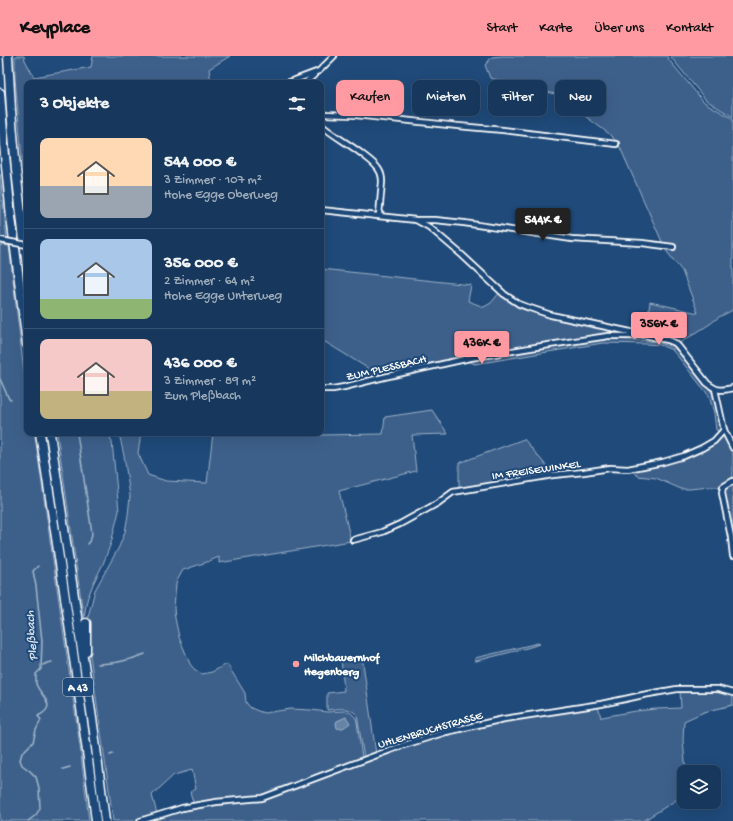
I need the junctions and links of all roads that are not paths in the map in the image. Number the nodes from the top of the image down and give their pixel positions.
1 (8, 56) edge
2 (334, 56) edge
3 (319, 71) junction
4 (295, 80) edge
5 (308, 80) edge
6 (0, 93) edge
7 (324, 114) edge
8 (324, 127) edge
9 (616, 144) dead end
10 (324, 210) edge
11 (379, 215) junction
12 (416, 220) junction
13 (0, 240) edge
14 (24, 241) edge
15 (24, 244) edge
16 (673, 247) dead end
17 (24, 320) edge
18 (646, 336) junction
19 (733, 388) edge
20 (324, 389) edge
21 (716, 390) junction
22 (724, 430) junction
23 (40, 436) edge
24 (50, 436) edge
25 (733, 448) edge
26 (733, 481) edge
27 (353, 540) dead end
28 (733, 556) edge
29 (86, 623) dead end
30 (85, 668) junction
31 (733, 693) edge
32 (96, 821) edge
33 (105, 821) edge
34 (140, 821) edge

1 - 14 highway
2 - 3 street
3 - 4 street
3 - 5 street
6 - 17 highway
7 - 9 street
8 - 11 street
10 - 11 street
11 - 12 street
12 - 16 street
12 - 18 street
13 - 15 street, bridge
18 - 20 street, ZUM PLESSBACH
18 - 21 street
19 - 21 street
21 - 22 street
22 - 25 street
22 - 27 street, IM FREISEWINKEL
23 - 32 highway, A 43
24 - 30 highway, A 43
26 - 28 street
29 - 30 highway
30 - 33 highway, A 43
31 - 34 street, UHLENBRUCHSTRASSE

